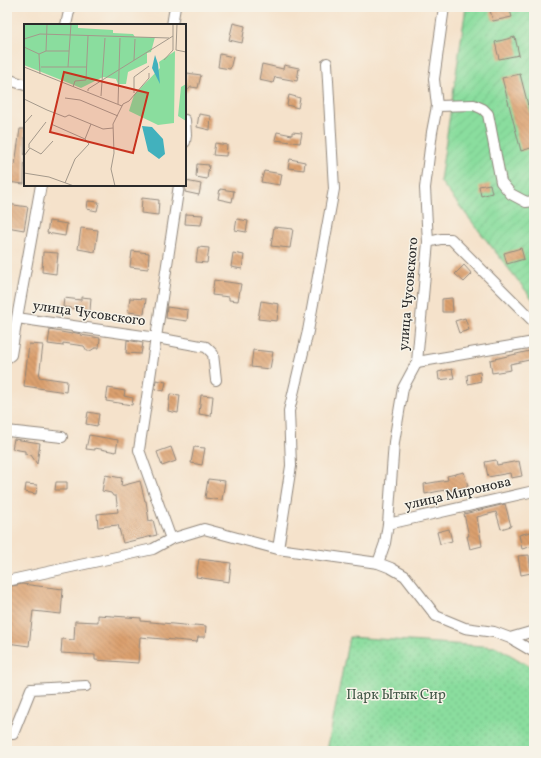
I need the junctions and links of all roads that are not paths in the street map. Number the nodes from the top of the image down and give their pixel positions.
1 (70, 7) edge
2 (175, 7) edge
3 (444, 7) edge
4 (66, 24) edge
5 (172, 24) edge
6 (327, 63) dead end
7 (7, 79) edge
8 (24, 85) edge
9 (437, 106) junction
10 (41, 186) edge
11 (179, 186) edge
12 (534, 201) edge
13 (428, 242) junction
14 (17, 318) junction
15 (534, 322) edge
16 (157, 338) junction
17 (534, 342) edge
18 (7, 358) edge
19 (417, 362) junction
20 (216, 380) dead end
21 (7, 431) edge
22 (62, 437) dead end
23 (534, 491) edge
24 (388, 524) junction
25 (171, 539) junction
26 (278, 549) junction
27 (378, 563) junction
28 (7, 581) edge
29 (534, 631) edge
30 (510, 638) junction
31 (534, 652) edge
32 (86, 686) dead end
33 (7, 734) edge

1 - 4 street
2 - 5 street
3 - 9 street, улица Чусовского
6 - 26 street
7 - 8 street
9 - 12 street
9 - 13 street, улица Чусовского
10 - 14 street, улица Чусовского
11 - 16 street, улица Чусовского
13 - 15 street
13 - 19 street, улица Чусовского
14 - 16 street, улица Чусовского
14 - 18 street, улица Чусовского
16 - 20 street
16 - 25 street, улица Чусовского
17 - 19 street
19 - 24 street, улица Чусовского
21 - 22 street
23 - 24 street, улица Миронова
24 - 27 street, улица Чусовского
25 - 26 street
25 - 28 street
26 - 27 street
27 - 30 street
29 - 30 street
30 - 31 street
32 - 33 street

